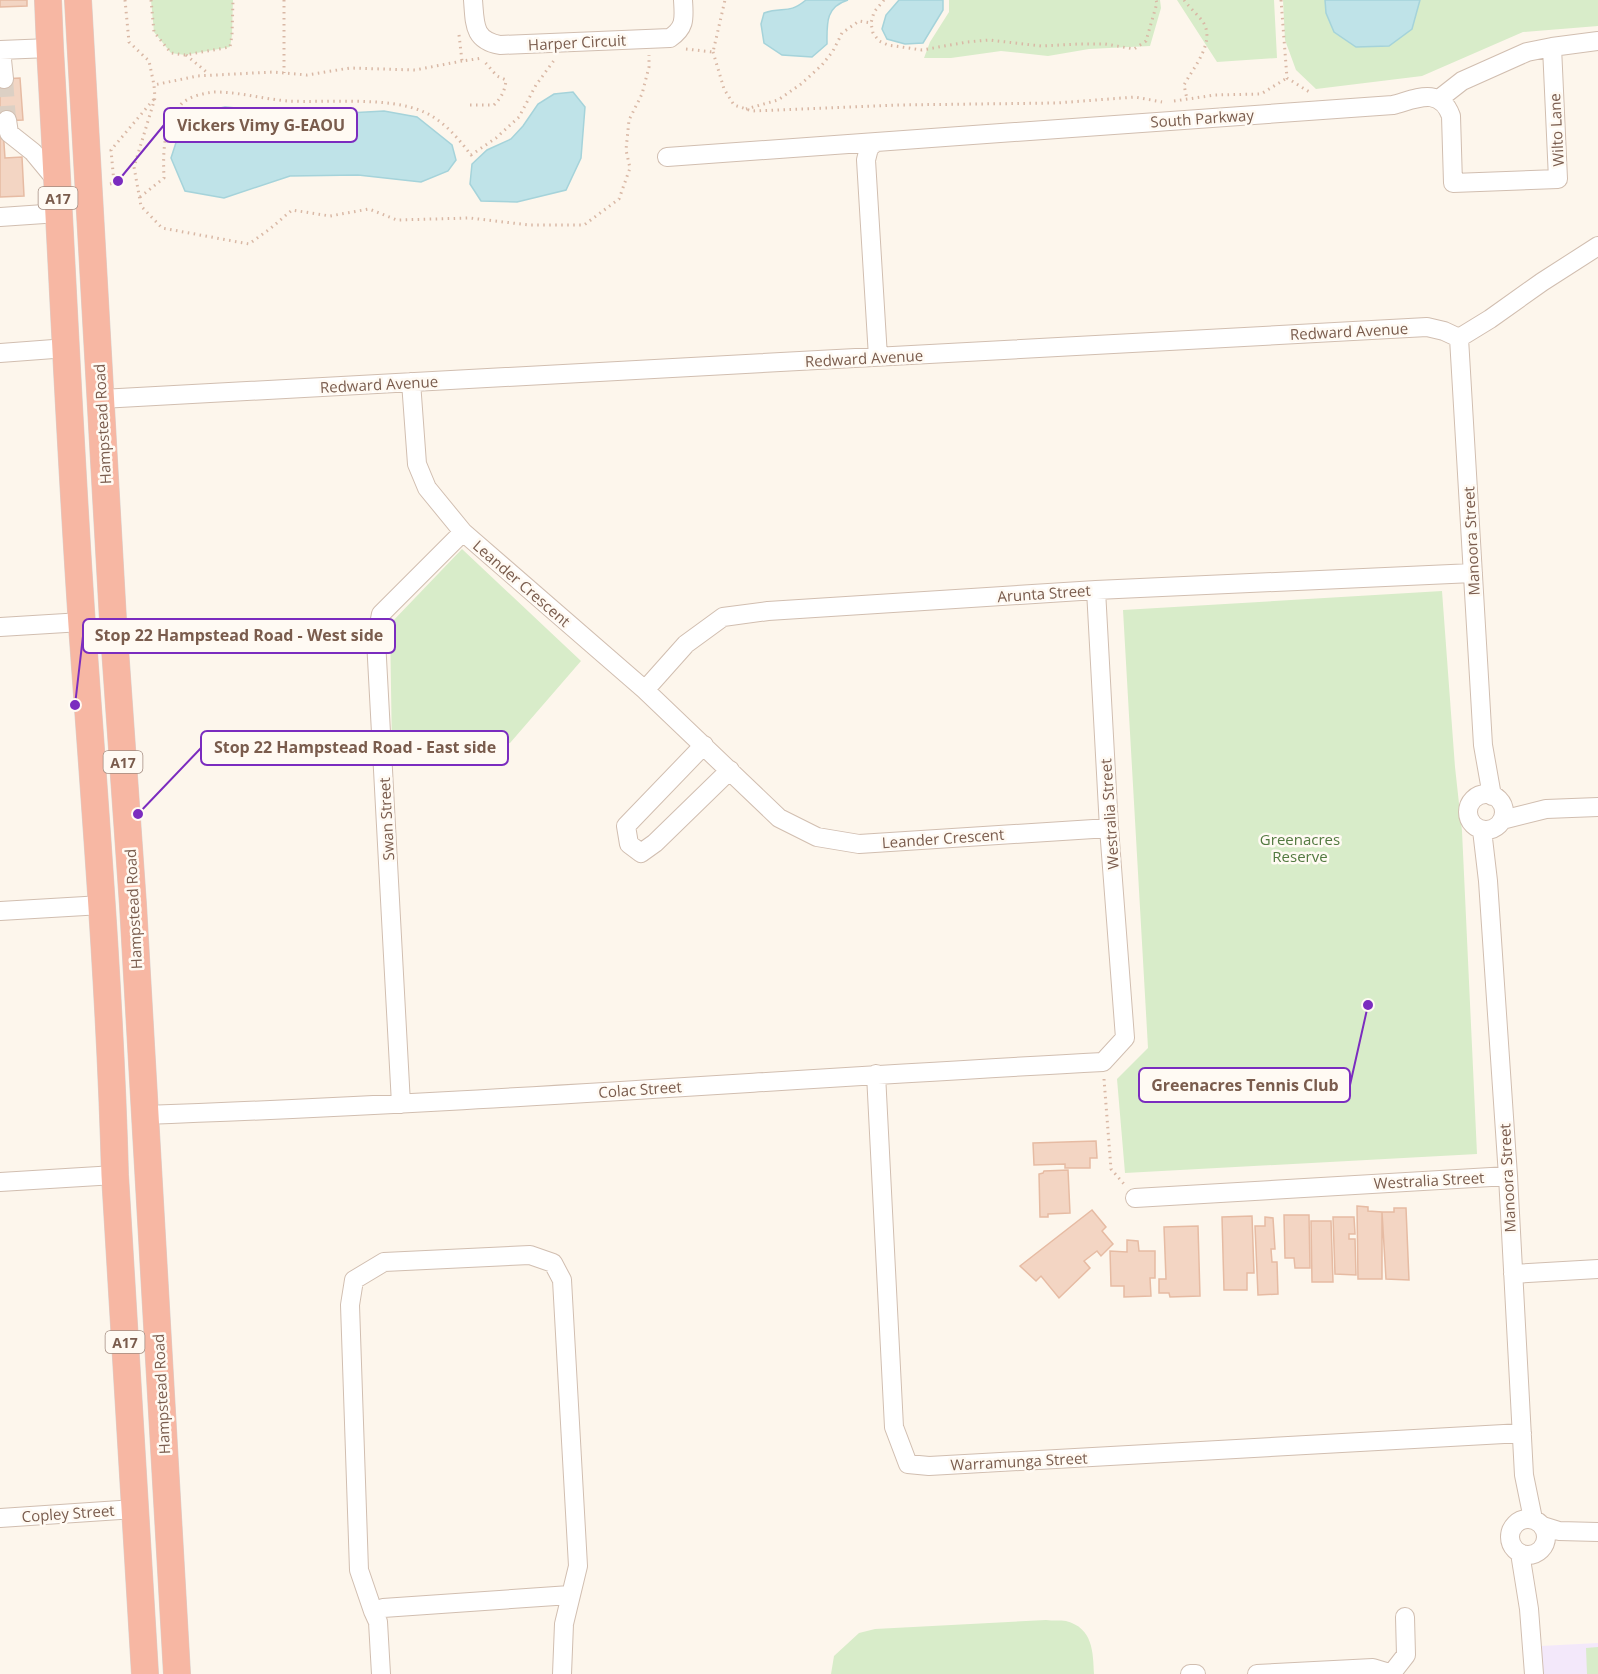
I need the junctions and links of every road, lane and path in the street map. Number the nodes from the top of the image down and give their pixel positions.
1 (48, 0) edge
2 (78, 0) edge
3 (124, 0) edge
4 (151, 0) edge
5 (233, 0) edge
6 (284, 0) edge
7 (473, 0) edge
8 (683, 0) edge
9 (884, 0) edge
10 (1156, 0) edge
11 (1184, 0) edge
12 (1281, 0) edge
13 (871, 22) junction
14 (1598, 41) edge
15 (81, 46) junction
16 (649, 47) dead end
17 (1551, 47) junction
18 (50, 48) junction
19 (0, 50) edge
20 (561, 52) dead end
21 (713, 52) dead end
22 (185, 55) junction
23 (481, 58) dead end
24 (462, 61) dead end
25 (284, 74) junction
26 (210, 75) junction
27 (1287, 78) junction
28 (4, 79) dead end
29 (154, 85) junction
30 (155, 98) junction
31 (1187, 99) junction
32 (1439, 99) junction
33 (470, 105) dead end
34 (746, 109) junction
35 (1317, 110) junction
36 (7, 120) tunnel mouth
37 (876, 142) junction
38 (667, 157) dead end
39 (57, 181) junction
40 (106, 184) dead end
41 (140, 197) junction
42 (59, 213) junction
43 (0, 217) edge
44 (1598, 246) edge
45 (1459, 338) junction
46 (98, 345) junction
47 (67, 348) junction
48 (0, 353) edge
49 (878, 357) junction
50 (411, 382) junction
51 (101, 399) junction
52 (70, 400) junction
53 (463, 532) junction
54 (1473, 573) junction
55 (1096, 590) junction
56 (113, 620) junction
57 (82, 622) junction
58 (0, 627) edge
59 (645, 690) junction
60 (704, 745) junction
61 (730, 770) junction
62 (1598, 807) edge
63 (1492, 812) junction
64 (1109, 828) junction
65 (102, 905) junction
66 (133, 905) junction
67 (0, 912) edge
68 (1103, 1062) junction
69 (876, 1074) junction
70 (401, 1104) junction
71 (144, 1116) junction
72 (113, 1117) junction
73 (148, 1173) junction
74 (115, 1175) junction
75 (1508, 1176) junction
76 (0, 1182) edge
77 (1135, 1198) joint
78 (1598, 1269) edge
79 (1513, 1274) junction
80 (1522, 1433) junction
81 (168, 1506) junction
82 (135, 1509) junction
83 (0, 1518) edge
84 (1532, 1522) junction
85 (1593, 1532) edge
86 (1532, 1551) junction
87 (570, 1595) junction
88 (373, 1611) junction
89 (1405, 1617) dead end
90 (1392, 1673) edge
91 (145, 1674) edge
92 (177, 1674) edge
93 (381, 1674) edge
94 (562, 1674) edge
95 (1190, 1674) edge
96 (1196, 1674) edge
97 (1257, 1674) edge
98 (1534, 1674) edge

1 - 18 highway, Hampstead Road / A17
2 - 15 highway, Hampstead Road / A17
3 - 29 path
4 - 22 path
5 - 22 path
6 - 25 path
7 - 8 street, Harper Circuit
9 - 13 path
10 - 13 path
11 - 31 path
12 - 27 path
13 - 34 path
14 - 17 street
15 - 18 highway
15 - 46 highway, Hampstead Road / A17
16 - 41 path
17 - 32 street
17 - 32 street, Wilto Lane
18 - 19 street
18 - 39 highway, Hampstead Road / A17
19 - 28 street
20 - 41 path
21 - 34 path
22 - 26 path
23 - 33 path
24 - 25 path
25 - 26 path
26 - 29 path
27 - 31 path
27 - 35 path
29 - 30 path
30 - 40 path
30 - 41 path
31 - 34 path
32 - 35 street, South Parkway
35 - 37 street, South Parkway
36 - 39 street
37 - 38 street, South Parkway
37 - 49 street
39 - 42 highway, Hampstead Road / A17
42 - 43 street
42 - 47 highway, Hampstead Road / A17
44 - 45 street
45 - 49 street, Redward Avenue
45 - 54 street, Manoora Street
46 - 47 highway
46 - 51 highway, Hampstead Road / A17
47 - 48 street
47 - 52 highway, Hampstead Road / A17
49 - 50 street, Redward Avenue
50 - 51 street, Redward Avenue
50 - 53 street, Leander Crescent
51 - 52 highway
51 - 56 highway, Hampstead Road / A17
52 - 57 highway, Hampstead Road / A17
53 - 59 street, Leander Crescent
53 - 70 street, Swan Street
54 - 55 street, Arunta Street
54 - 63 street, Manoora Street
55 - 59 street, Arunta Street
55 - 64 street, Westralia Street
56 - 57 highway
56 - 66 highway, Hampstead Road / A17
57 - 58 street
57 - 65 highway, Hampstead Road / A17
59 - 60 street, Leander Crescent
60 - 61 street, Leander Crescent
60 - 61 street
61 - 64 street, Leander Crescent
62 - 63 street
63 - 75 street, Manoora Street
64 - 68 street, Westralia Street
65 - 66 highway
65 - 67 street
65 - 72 highway, Hampstead Road / A17
66 - 71 highway, Hampstead Road / A17
68 - 69 street, Colac Street
68 - 77 path
69 - 70 street, Colac Street
69 - 80 street, Warramunga Street
70 - 71 street, Colac Street
71 - 72 highway
71 - 73 highway, Hampstead Road / A17
72 - 74 highway, Hampstead Road / A17
73 - 74 highway
73 - 81 highway, Hampstead Road / A17
74 - 76 street
74 - 82 highway, Hampstead Road / A17
75 - 77 street, Westralia Street
75 - 79 street, Manoora Street
78 - 79 street
79 - 80 street, Manoora Street
80 - 84 street, Manoora Street
81 - 82 highway
81 - 92 highway, Hampstead Road / A17
82 - 83 street, Copley Street
82 - 91 highway, Hampstead Road / A17
84 - 85 street
84 - 86 street
84 - 86 street
85 - 86 street
86 - 98 street
87 - 88 street
87 - 88 street
87 - 94 street
88 - 93 street
89 - 90 street
90 - 97 street
95 - 96 street

